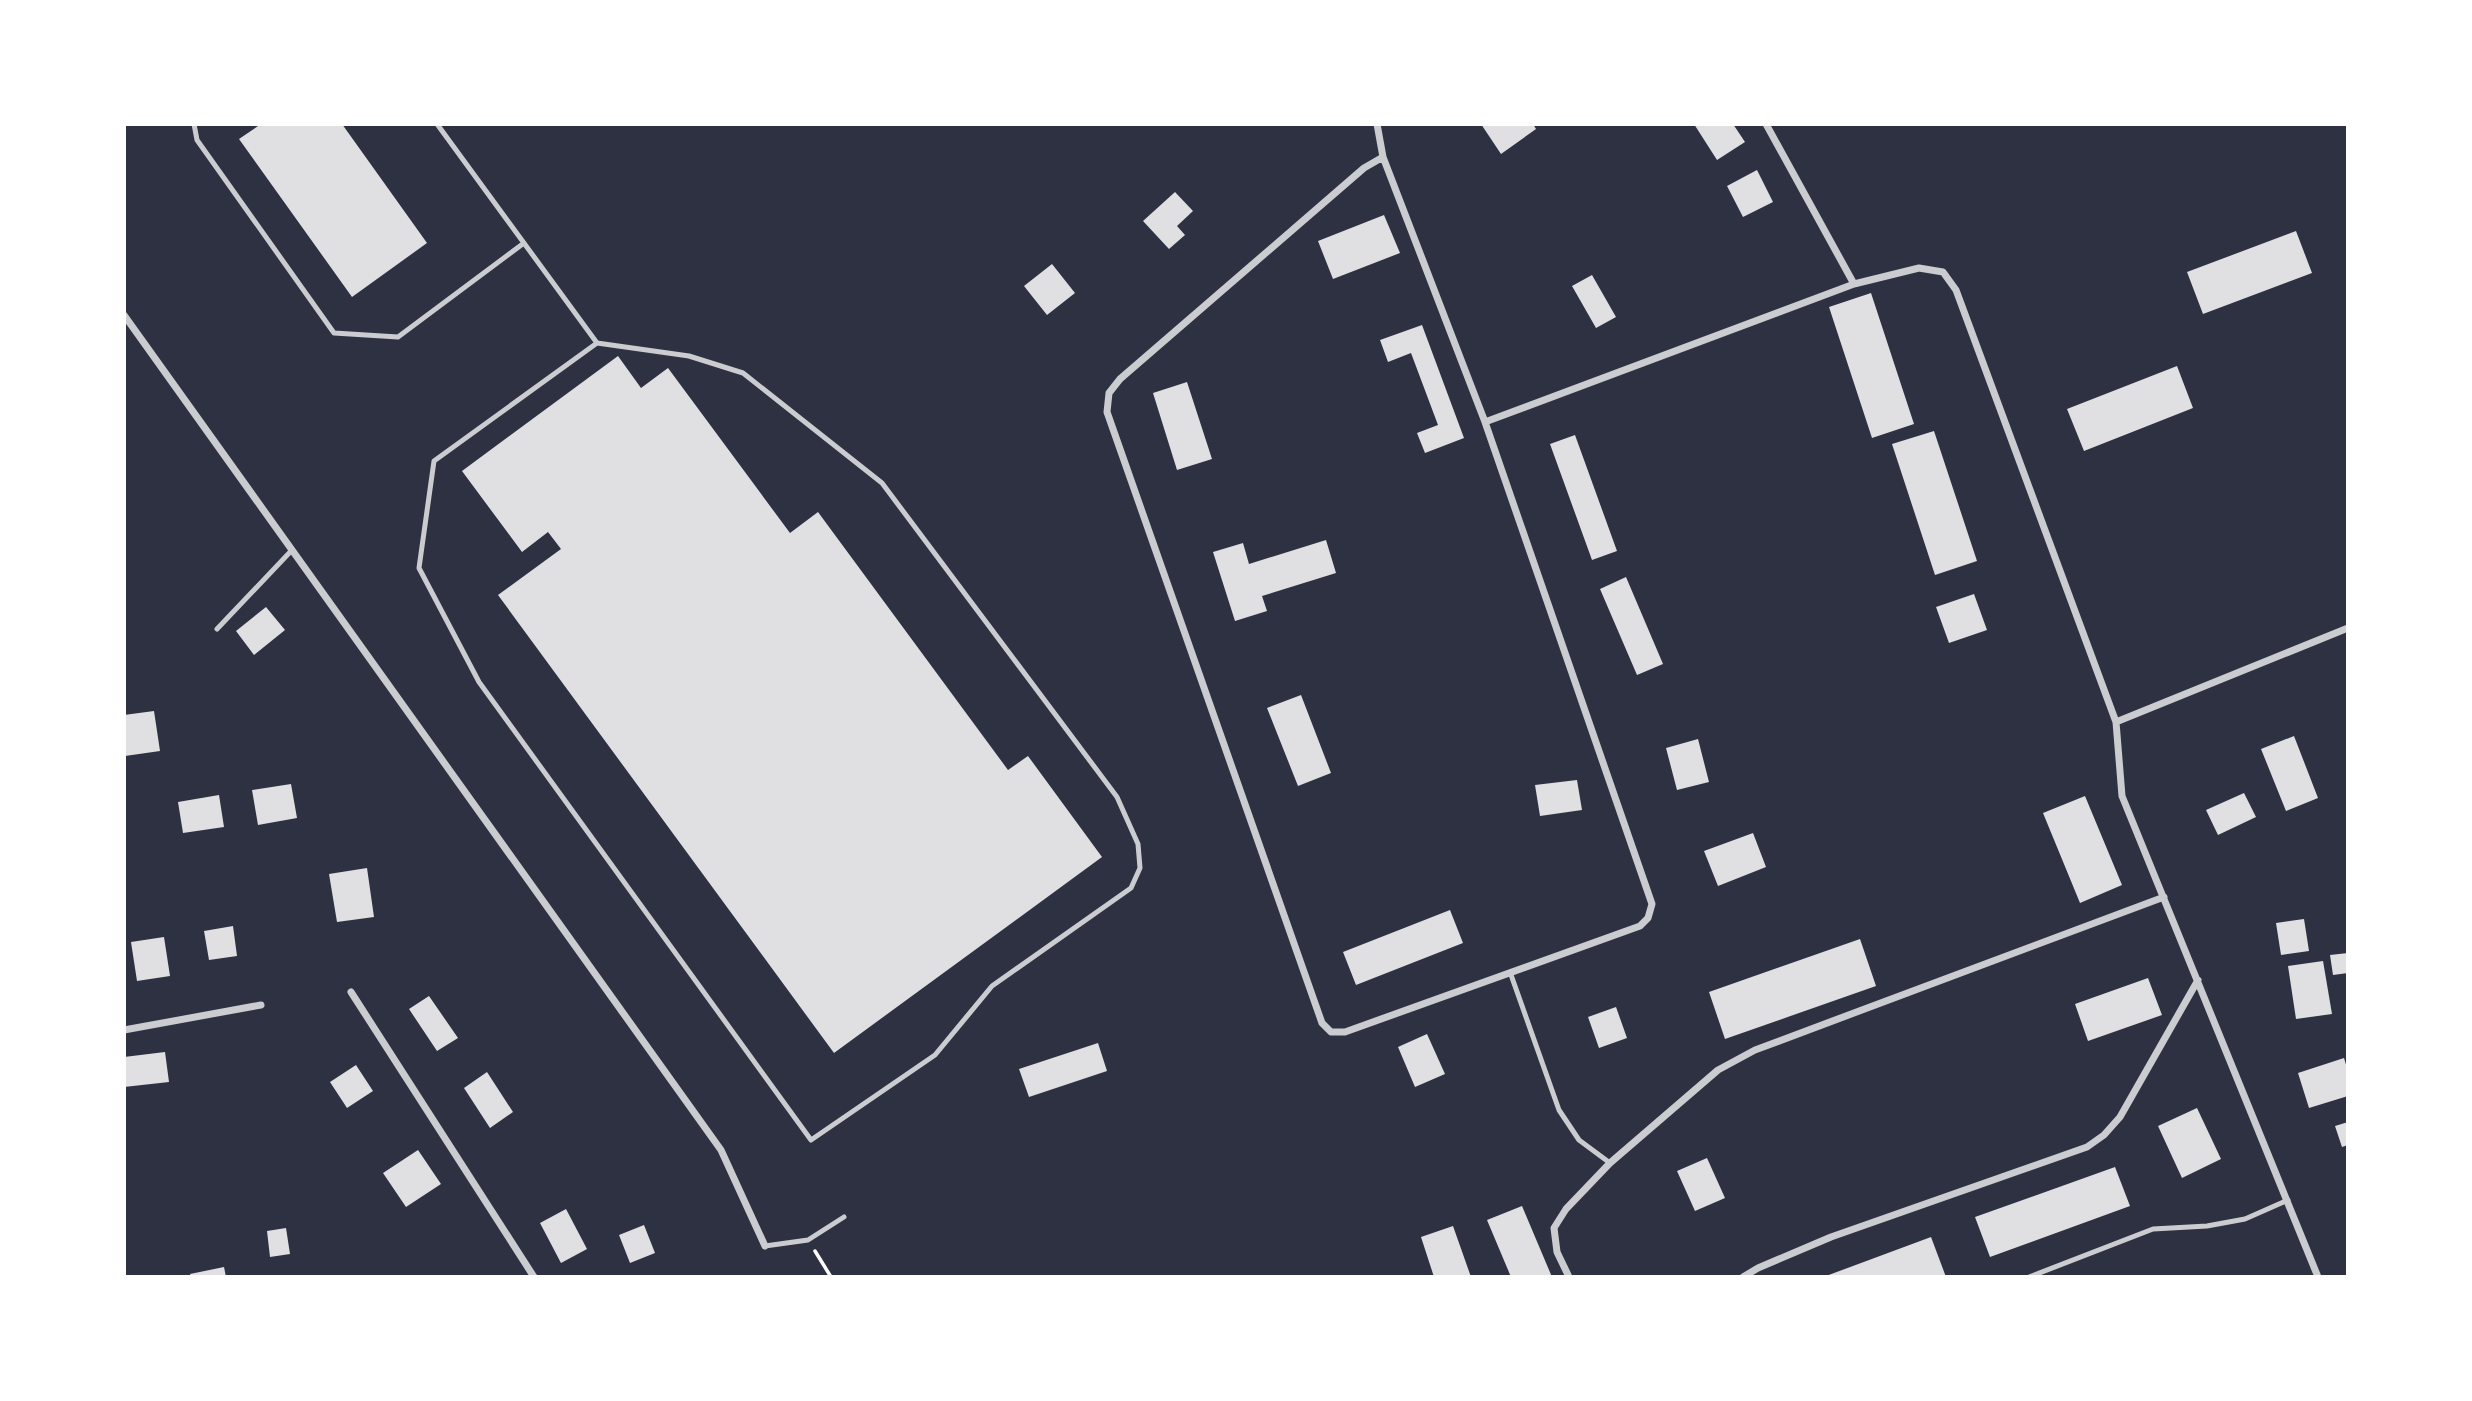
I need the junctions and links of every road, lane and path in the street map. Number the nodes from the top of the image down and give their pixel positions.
1 (194, 124) edge
2 (437, 124) edge
3 (1377, 124) edge
4 (1766, 124) edge
5 (1383, 157) junction
6 (524, 243) junction
7 (1854, 284) junction
8 (124, 314) edge
9 (597, 343) junction
10 (1485, 422) junction
11 (292, 550) junction
12 (2348, 628) edge
13 (217, 629) dead end
14 (2116, 722) junction
15 (2164, 897) junction
16 (1510, 971) junction
17 (2198, 980) junction
18 (351, 992) dead end
19 (261, 1005) dead end
20 (124, 1030) edge
21 (1610, 1163) junction
22 (2288, 1200) junction
23 (844, 1217) dead end
24 (808, 1240) junction
25 (765, 1246) joint
26 (534, 1277) edge
27 (831, 1277) edge
28 (1569, 1277) edge
29 (1742, 1277) edge
30 (2029, 1277) edge
31 (2318, 1277) edge

1 - 6 lane
2 - 6 lane
3 - 5 street
4 - 7 street
5 - 10 street
5 - 16 street
6 - 9 lane
7 - 10 street
7 - 14 street
8 - 11 street
9 - 9 lane
10 - 16 street
11 - 13 lane
11 - 25 street
12 - 14 street
14 - 15 street
15 - 17 street
15 - 21 street
16 - 21 lane
17 - 22 street
17 - 29 street
18 - 26 street
19 - 20 street
21 - 28 street
22 - 30 lane
22 - 31 street
23 - 24 lane
24 - 25 lane
24 - 27 path

